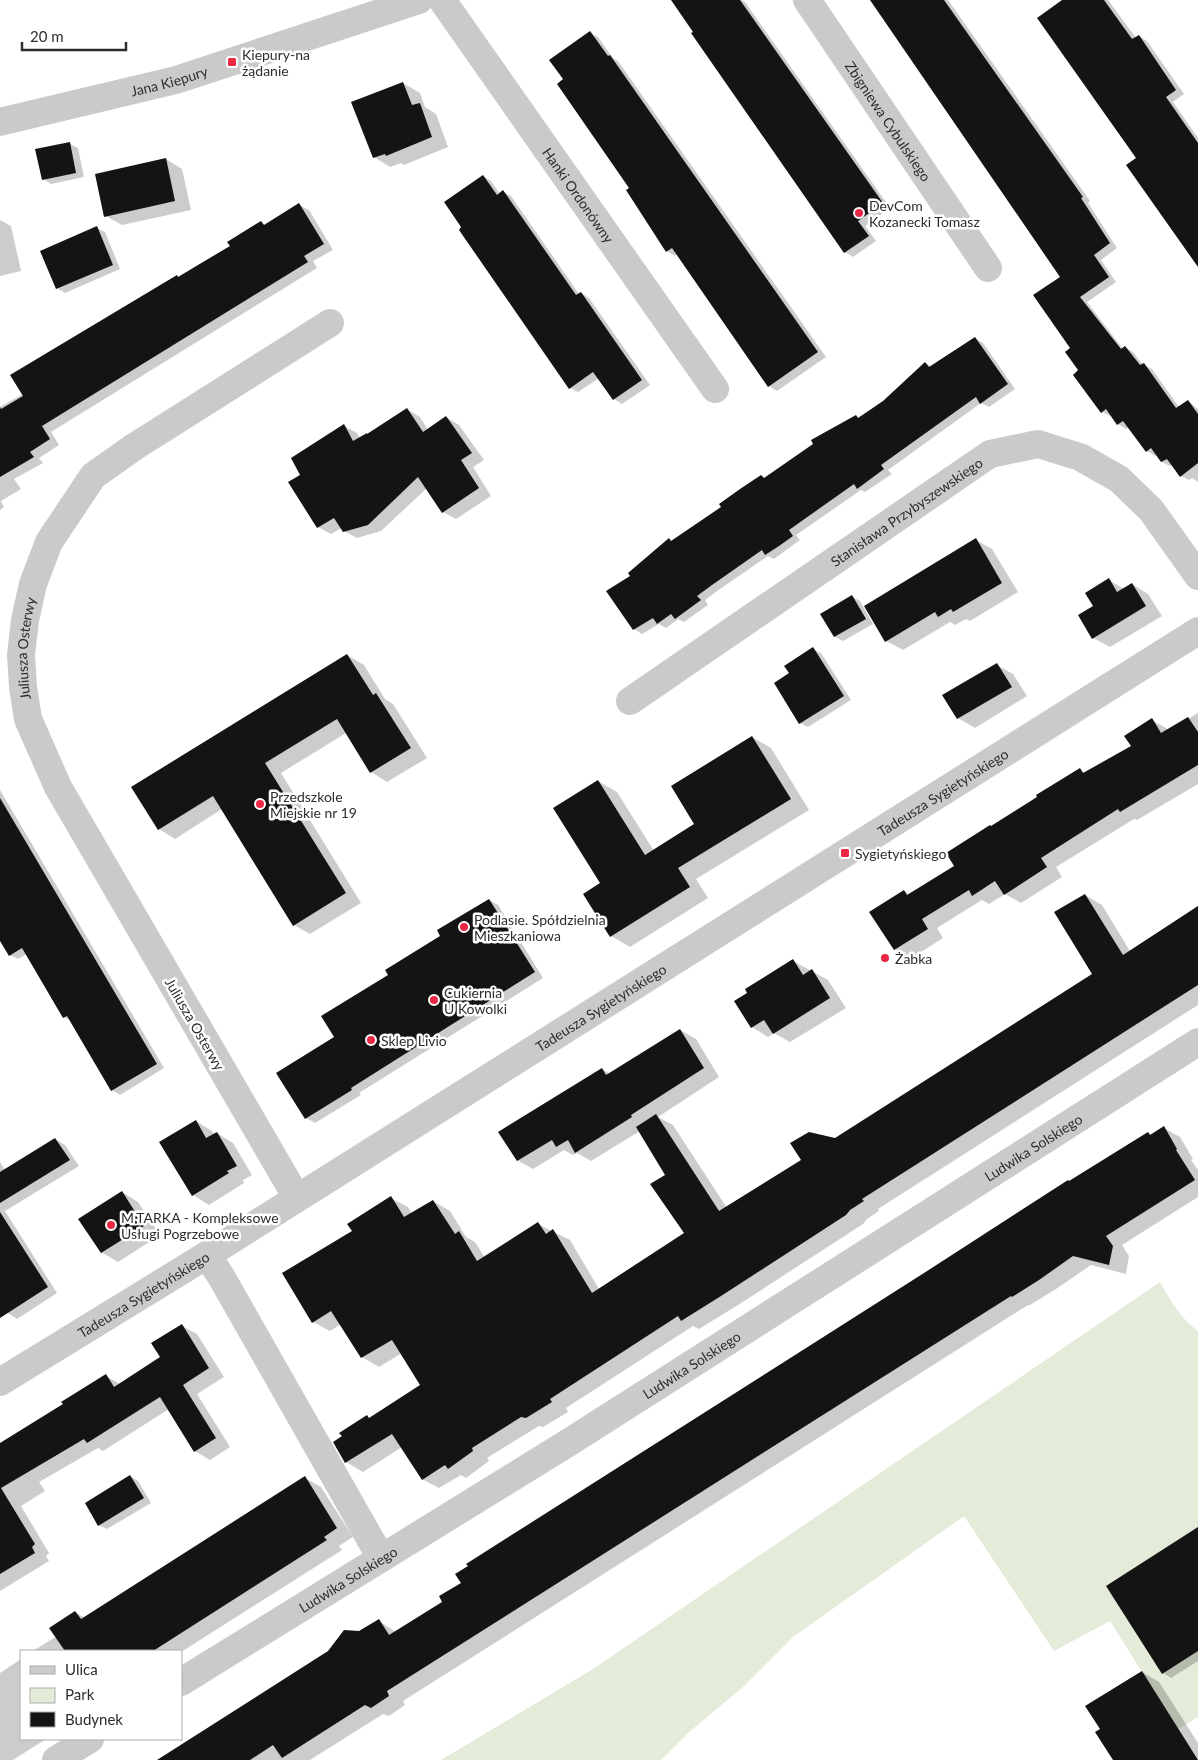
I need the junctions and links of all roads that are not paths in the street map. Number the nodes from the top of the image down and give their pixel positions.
1 (419, 0) edge
2 (442, 0) edge
3 (807, 0) edge
4 (0, 122) edge
5 (988, 268) dead end
6 (330, 323) dead end
7 (715, 389) dead end
8 (1198, 576) edge
9 (1198, 631) edge
10 (630, 701) dead end
11 (1198, 1042) edge
12 (297, 1198) junction
13 (207, 1255) junction
14 (1, 1378) edge
15 (381, 1558) junction
16 (182, 1681) edge
17 (88, 1740) edge
18 (56, 1760) edge

1 - 4 street, Jana Kiepury
2 - 7 street, Hanki Ordonówny
3 - 5 street, Zbigniewa Cybulskiego
6 - 12 street, Juliusza Osterwy
8 - 10 street, Stanisława Przybyszewskiego
9 - 12 street, Tadeusza Sygietyńskiego
11 - 15 street, Ludwika Solskiego
12 - 13 street, Tadeusza Sygietyńskiego
13 - 14 street, Tadeusza Sygietyńskiego
13 - 15 street
15 - 16 street, Ludwika Solskiego
17 - 18 street

